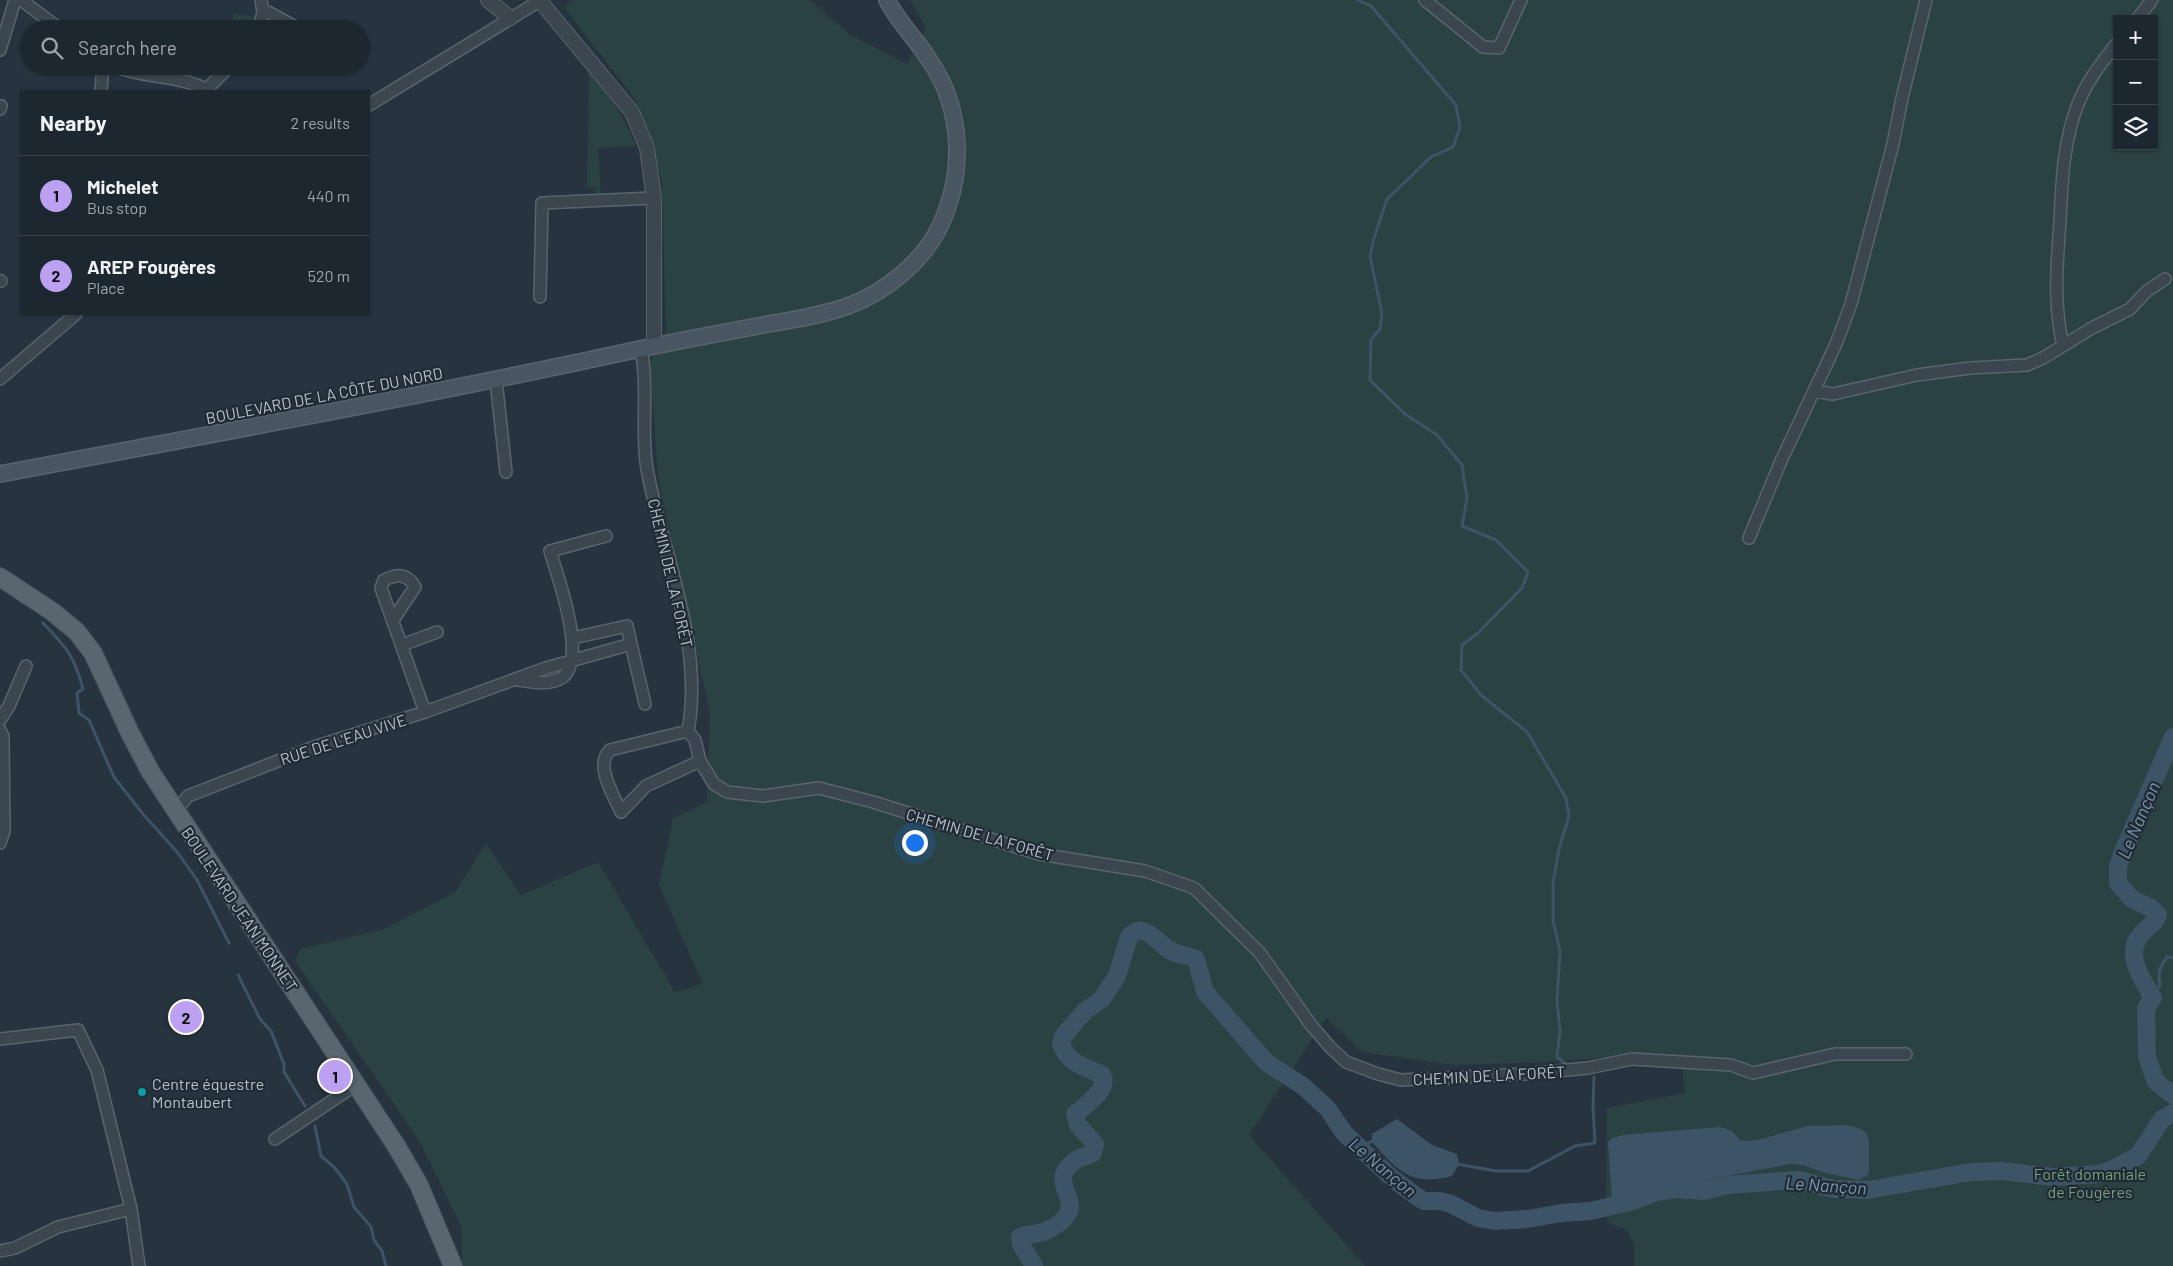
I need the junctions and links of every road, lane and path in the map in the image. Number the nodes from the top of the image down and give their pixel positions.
1 (15, 0) edge
2 (261, 0) edge
3 (488, 0) edge
4 (540, 0) edge
5 (887, 0) edge
6 (1425, 0) edge
7 (1521, 0) edge
8 (1926, 0) edge
9 (2152, 0) edge
10 (27, 2) edge
11 (263, 12) junction
12 (2140, 15) edge
13 (510, 18) junction
14 (49, 20) edge
15 (261, 20) edge
16 (283, 20) edge
17 (2113, 48) edge
18 (0, 50) edge
19 (102, 75) edge
20 (149, 75) edge
21 (221, 75) edge
22 (193, 88) edge
23 (101, 90) edge
24 (207, 90) edge
25 (370, 103) edge
26 (654, 198) junction
27 (2165, 279) dead end
28 (540, 297) dead end
29 (75, 315) edge
30 (2063, 346) junction
31 (647, 347) junction
32 (0, 380) edge
33 (496, 380) junction
34 (1814, 391) junction
35 (506, 472) dead end
36 (0, 474) edge
37 (606, 536) dead end
38 (1748, 538) dead end
39 (0, 573) edge
40 (0, 577) edge
41 (38, 601) junction
42 (393, 620) dead end
43 (437, 632) dead end
44 (573, 638) junction
45 (631, 644) junction
46 (402, 645) junction
47 (573, 660) junction
48 (26, 666) dead end
49 (645, 704) dead end
50 (425, 712) junction
51 (0, 720) edge
52 (0, 730) edge
53 (688, 731) junction
54 (700, 761) junction
55 (176, 811) junction
56 (0, 843) edge
57 (0, 1039) edge
58 (1906, 1054) dead end
59 (358, 1084) junction
60 (275, 1139) dead end
61 (131, 1208) junction
62 (0, 1251) edge
63 (140, 1266) edge
64 (453, 1266) edge

1 - 18 street
2 - 11 street
3 - 13 street
4 - 13 street
4 - 26 street
5 - 31 main road, BOULEVARD DE LA CÔTE DU NORD
6 - 7 street
8 - 34 street
9 - 12 street
10 - 14 street
11 - 15 street
11 - 16 street
13 - 25 street
17 - 30 street
19 - 23 street
20 - 22 street
21 - 24 street
22 - 24 street
26 - 28 street
26 - 31 street
27 - 30 street
29 - 32 street
30 - 34 street
31 - 33 main road, BOULEVARD DE LA CÔTE DU NORD
31 - 53 street, CHEMIN DE LA FORÊT
33 - 35 street
33 - 36 main road, BOULEVARD DE LA CÔTE DU NORD
34 - 38 street
37 - 44 street
39 - 41 main road
40 - 41 main road, BOULEVARD JEAN MONNET
41 - 55 main road, BOULEVARD JEAN MONNET
42 - 46 street
43 - 46 street
44 - 45 street
44 - 47 street
45 - 47 street, RUE DE L'EAU VIVE
45 - 49 street
46 - 50 street
47 - 50 street, RUE DE L'EAU VIVE
48 - 51 street
50 - 55 street, RUE DE L'EAU VIVE
52 - 56 street
53 - 54 street, CHEMIN DE LA FORÊT
53 - 54 street
54 - 58 street, CHEMIN DE LA FORÊT
55 - 59 main road, BOULEVARD JEAN MONNET
57 - 61 street
59 - 60 street
59 - 64 main road, BOULEVARD JEAN MONNET
61 - 62 street
61 - 63 street

